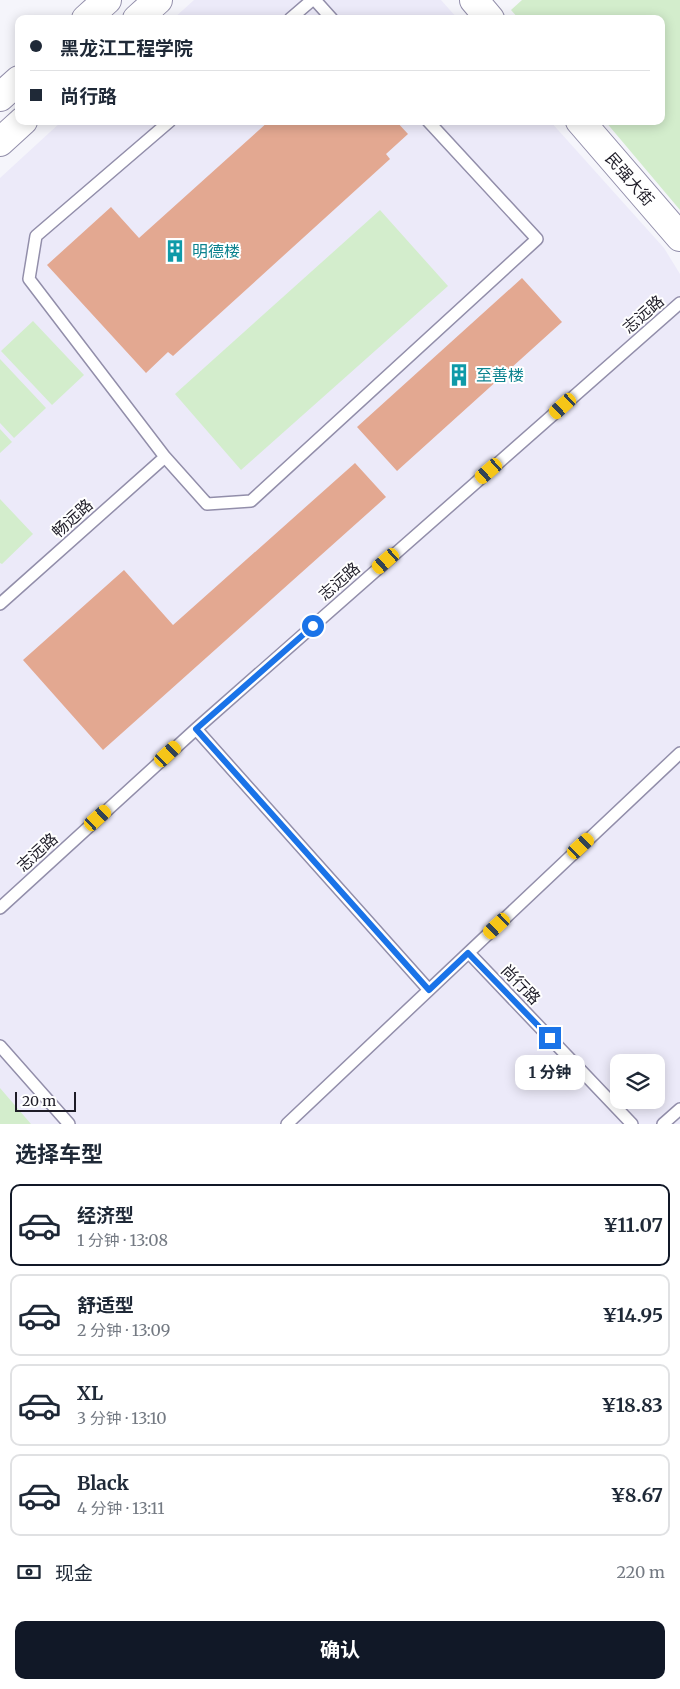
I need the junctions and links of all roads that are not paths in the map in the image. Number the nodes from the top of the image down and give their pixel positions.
1 (107, 0) edge
2 (158, 0) edge
3 (313, 0) edge
4 (474, 0) edge
5 (90, 15) edge
6 (141, 15) edge
7 (295, 15) edge
8 (328, 15) edge
9 (487, 15) edge
10 (15, 84) edge
11 (0, 97) edge
12 (19, 125) edge
13 (165, 125) edge
14 (432, 125) edge
15 (583, 125) edge
16 (0, 142) edge
17 (680, 236) edge
18 (680, 303) edge
19 (165, 457) junction
20 (0, 604) edge
21 (196, 729) junction
22 (680, 753) edge
23 (0, 908) edge
24 (468, 953) junction
25 (429, 990) junction
26 (0, 1046) edge
27 (680, 1109) edge
28 (69, 1124) edge
29 (288, 1124) edge
30 (632, 1124) edge
31 (663, 1124) edge

1 - 5 main road
2 - 6 main road
3 - 7 lane
3 - 8 lane
4 - 9 main road
10 - 11 main road
12 - 16 main road
13 - 19 lane
14 - 19 lane
15 - 17 main road, 民强大街
18 - 21 lane, 志远路
19 - 20 lane, 畅远路
21 - 23 lane, 志远路
21 - 25 lane
22 - 24 lane
24 - 25 lane
24 - 30 lane, 尚行路
25 - 29 lane
26 - 28 lane
27 - 31 lane

